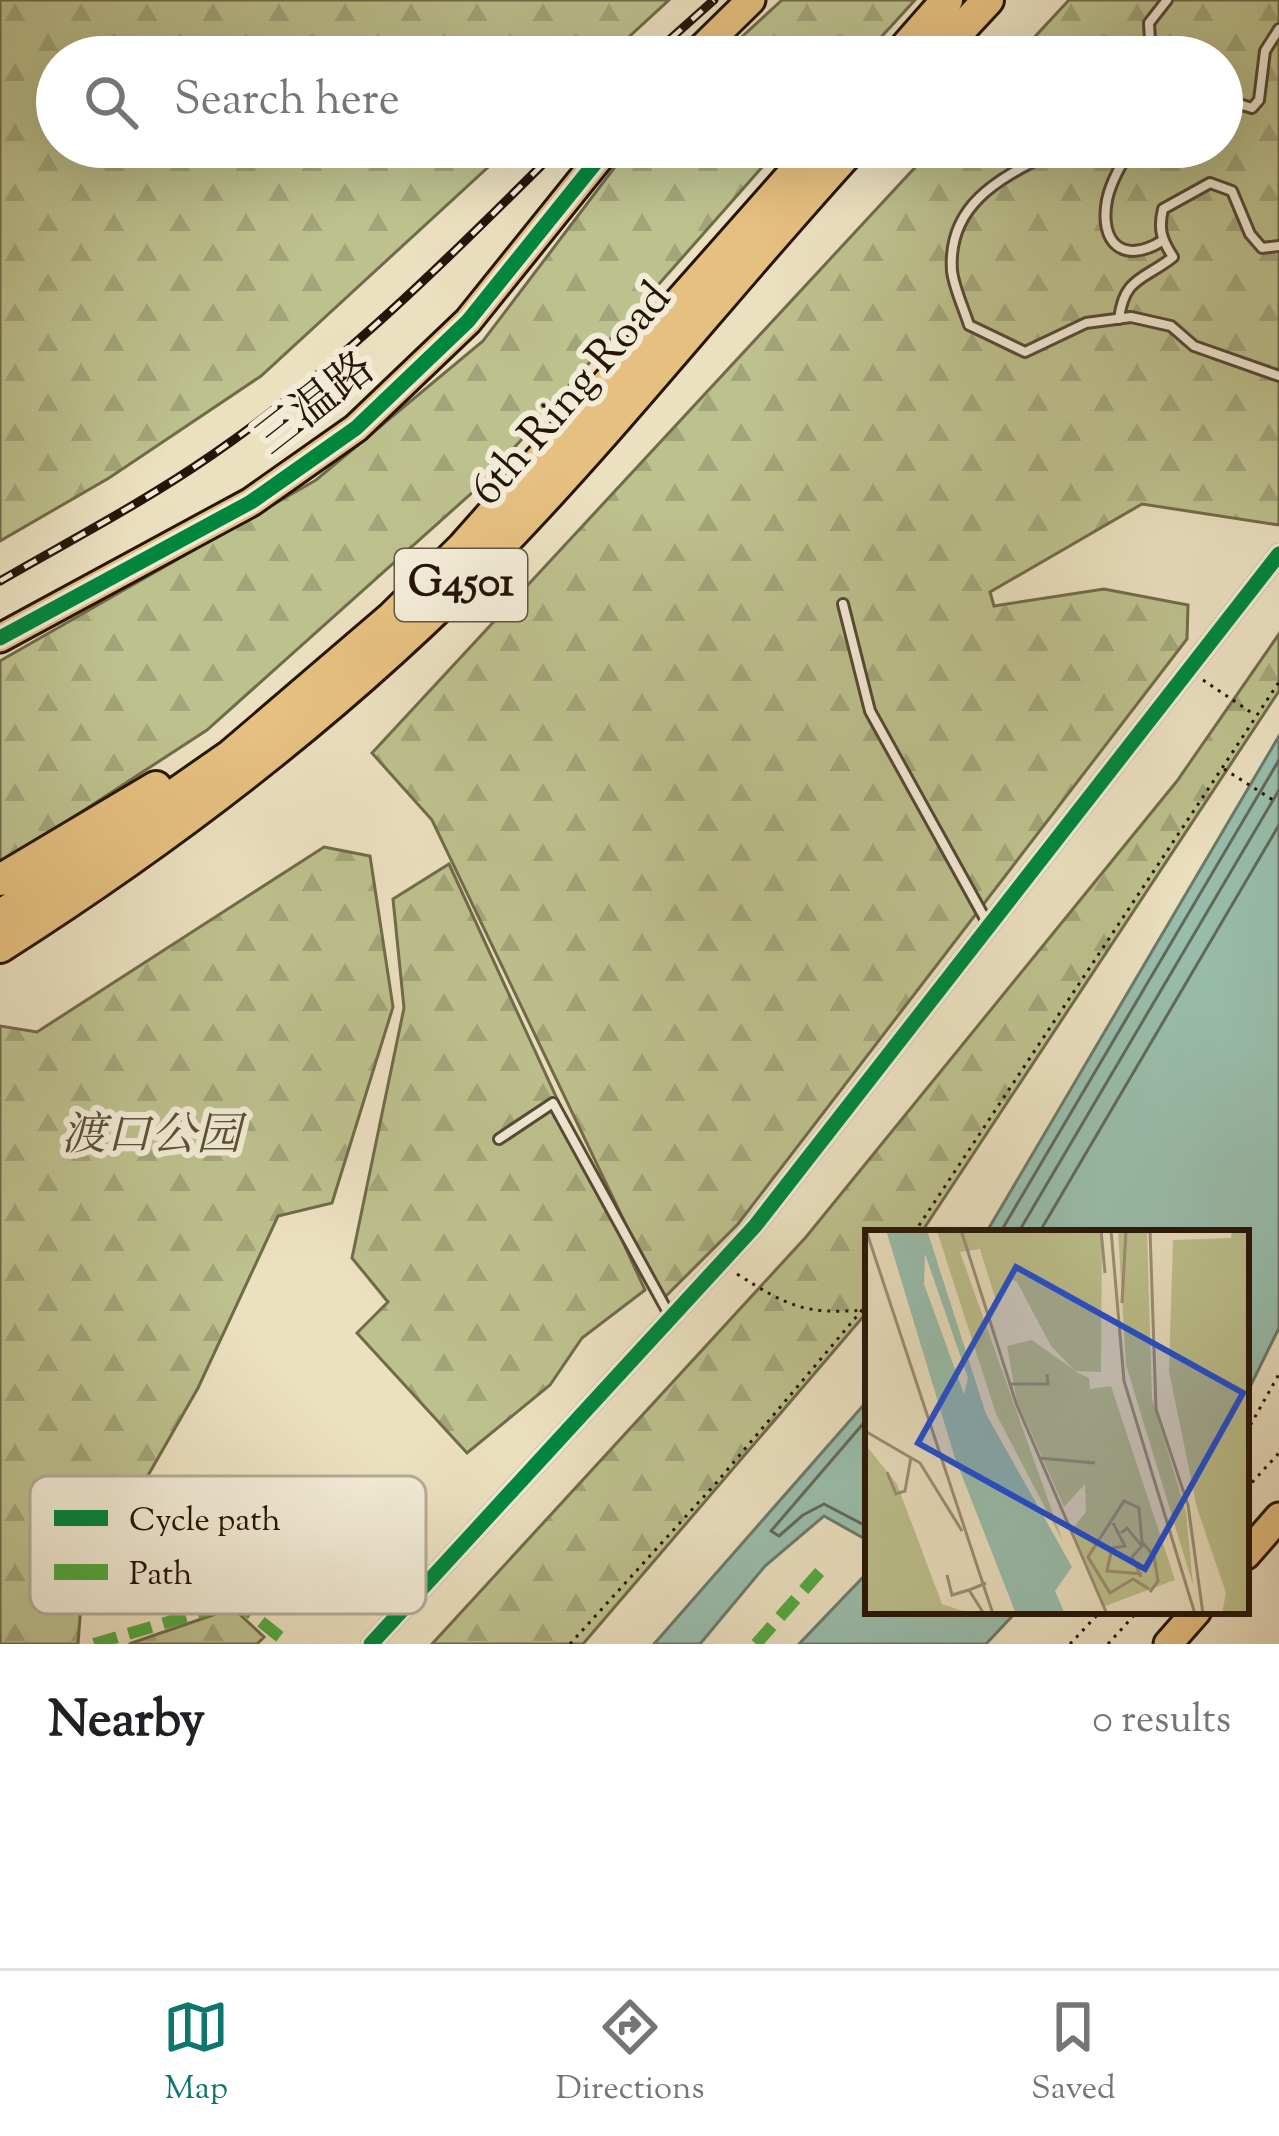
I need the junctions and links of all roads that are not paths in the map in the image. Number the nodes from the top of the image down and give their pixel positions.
1 (751, 0) edge
2 (1167, 0) edge
3 (969, 5) edge
4 (1279, 29) edge
5 (714, 36) edge
6 (926, 36) edge
7 (949, 36) edge
8 (1150, 36) edge
9 (1243, 105) edge
10 (591, 168) edge
11 (798, 168) edge
12 (834, 168) edge
13 (1022, 168) edge
14 (1122, 168) edge
15 (1162, 241) junction
16 (1279, 246) edge
17 (1119, 319) junction
18 (1279, 376) edge
19 (1279, 554) edge
20 (843, 604) dead end
21 (0, 638) edge
22 (304, 694) junction
23 (0, 880) edge
24 (93, 887) junction
25 (0, 916) edge
26 (989, 926) junction
27 (0, 947) edge
28 (0, 957) edge
29 (499, 1139) dead end
30 (670, 1318) junction
31 (1279, 1517) edge
32 (1249, 1552) edge
33 (426, 1584) edge
34 (399, 1614) edge
35 (1194, 1614) edge
36 (371, 1644) edge
37 (1168, 1644) edge

1 - 5 main road
2 - 8 lane
3 - 6 highway
3 - 7 highway
4 - 9 lane
10 - 21 main road, 三温路
11 - 22 highway, 6th Ring Road / G4501
12 - 24 highway, 6th Ring Road / G4501
13 - 17 lane
14 - 15 lane
15 - 16 lane
15 - 17 lane
17 - 18 lane
19 - 26 street
20 - 26 lane
22 - 23 highway
22 - 25 highway, 6th Ring Road / G4501
24 - 27 highway, 6th Ring Road / G4501
24 - 28 highway
26 - 30 street
29 - 30 lane
30 - 33 street
31 - 32 main road
34 - 36 street
35 - 37 main road

